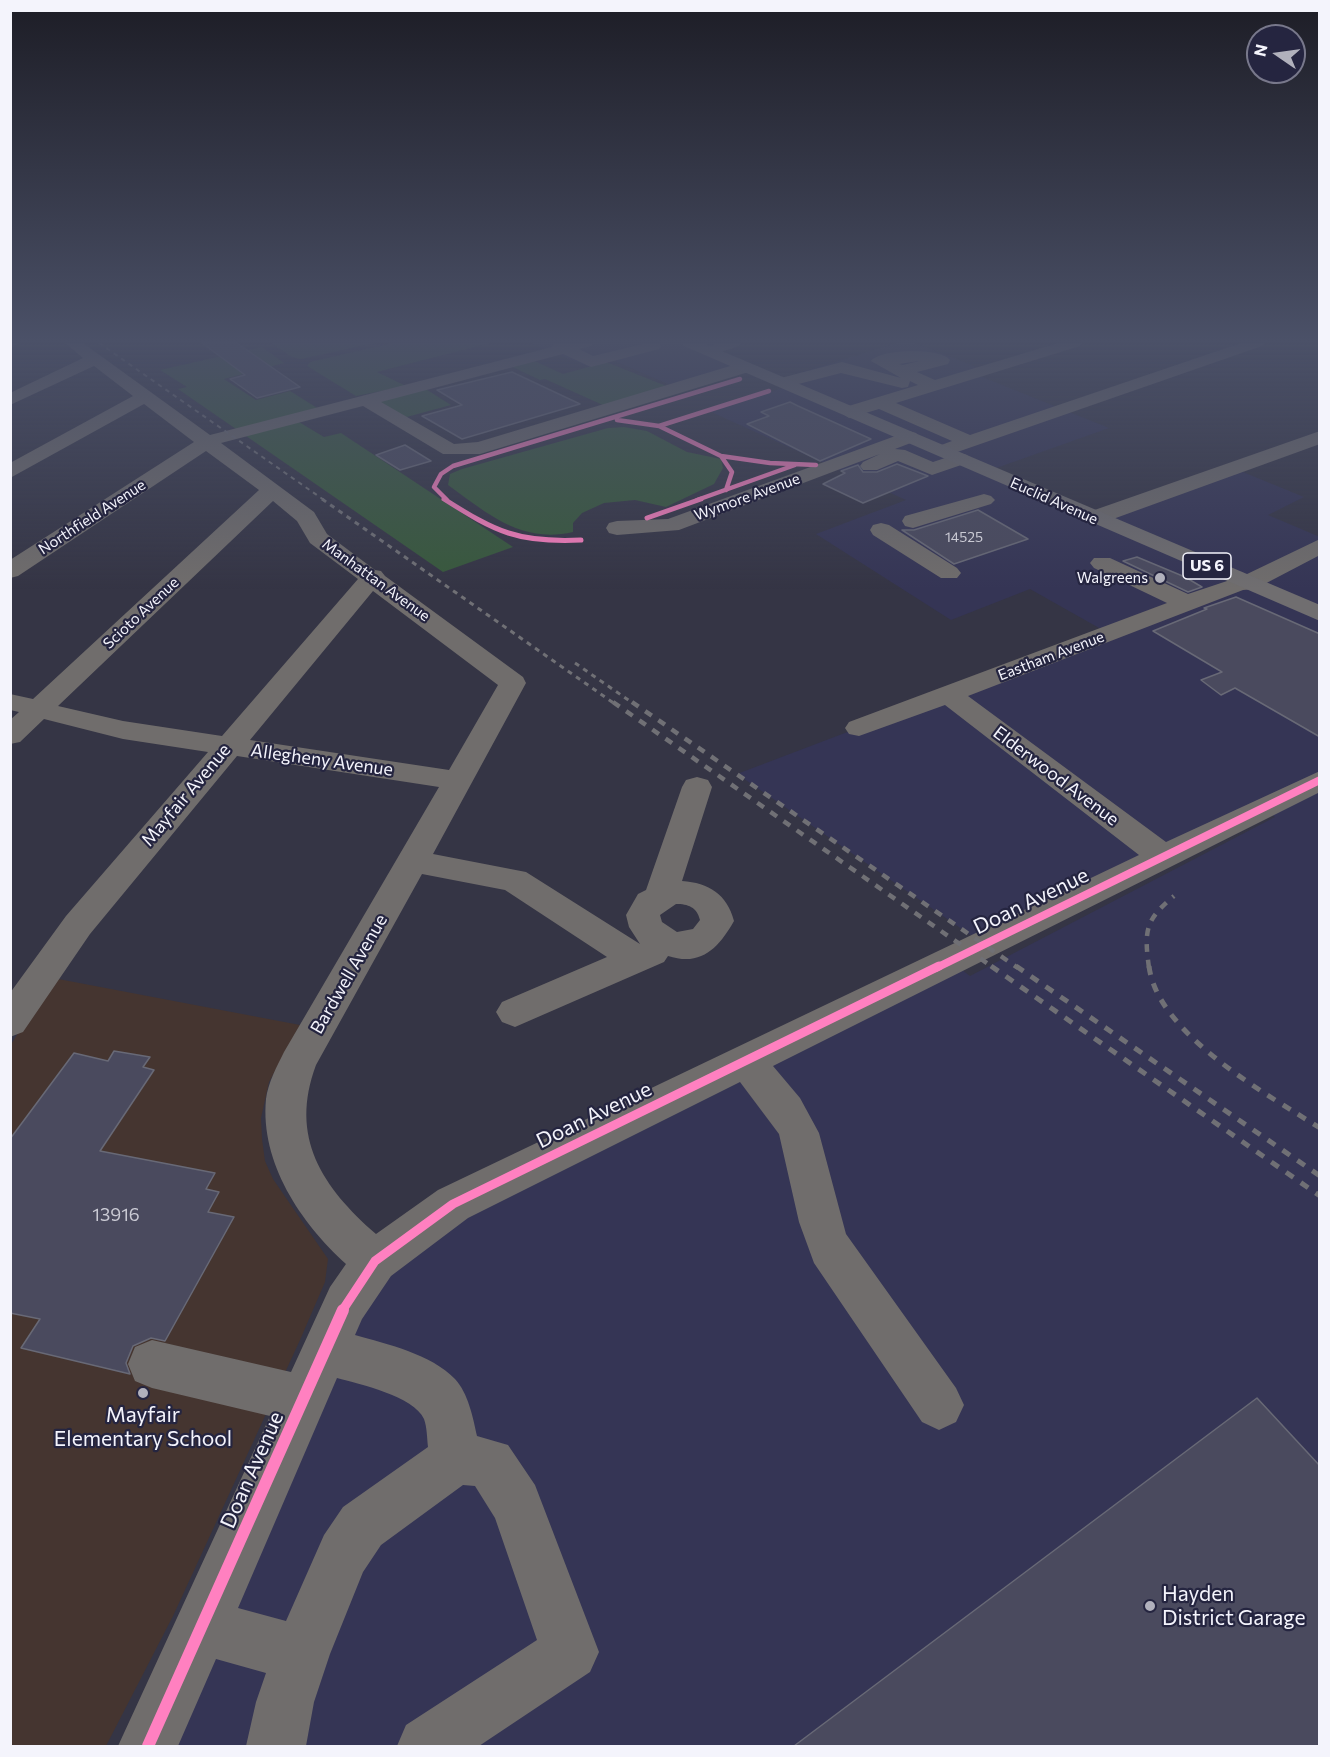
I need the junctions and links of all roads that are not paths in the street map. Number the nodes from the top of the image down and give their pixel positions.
1 (94, 425) edge
2 (186, 425) edge
3 (269, 425) edge
4 (407, 425) edge
5 (550, 425) edge
6 (880, 425) edge
7 (922, 425) edge
8 (1030, 425) edge
9 (909, 437) junction
10 (1320, 437) edge
11 (208, 441) junction
12 (958, 451) junction
13 (840, 462) junction
14 (10, 472) edge
15 (272, 490) junction
16 (984, 500) dead end
17 (1094, 518) junction
18 (616, 528) dead end
19 (1320, 546) edge
20 (1102, 563) dead end
21 (10, 571) edge
22 (949, 573) dead end
23 (373, 576) junction
24 (1245, 583) junction
25 (1186, 603) junction
26 (1320, 614) edge
27 (513, 683) joint
28 (949, 695) junction
29 (10, 702) edge
30 (40, 708) junction
31 (859, 728) dead end
32 (10, 736) edge
33 (226, 746) junction
34 (1320, 780) edge
35 (458, 781) junction
36 (697, 787) dead end
37 (1164, 857) junction
38 (412, 861) junction
39 (661, 895) junction
40 (671, 945) junction
41 (637, 959) junction
42 (515, 1012) dead end
43 (10, 1022) edge
44 (745, 1061) junction
45 (375, 1261) junction
46 (325, 1351) junction
47 (152, 1364) dead end
48 (303, 1399) junction
49 (939, 1405) dead end
50 (456, 1458) junction
51 (202, 1627) junction
52 (301, 1654) junction
53 (148, 1746) edge
54 (276, 1746) edge
55 (427, 1746) edge

1 - 14 street
2 - 11 street, Manhattan Avenue
3 - 11 street, Northfield Avenue
4 - 5 street
6 - 9 main road, Euclid Avenue / US 6
7 - 12 street
8 - 12 street
9 - 12 main road, Euclid Avenue / US 6
9 - 13 street, Wymore Avenue
10 - 17 street
11 - 15 street, Manhattan Avenue
11 - 21 street, Northfield Avenue
12 - 13 street
12 - 17 main road, Euclid Avenue / US 6
13 - 18 street, Wymore Avenue
15 - 23 street, Manhattan Avenue
15 - 30 street, Scioto Avenue
16 - 22 street
17 - 24 main road, Euclid Avenue / US 6
19 - 24 street, Eastham Avenue
20 - 25 street
23 - 27 street, Manhattan Avenue
23 - 33 street, Mayfair Avenue
24 - 25 street, Eastham Avenue
24 - 26 main road, Euclid Avenue / US 6
25 - 28 street, Eastham Avenue
27 - 35 street, Bardwell Avenue
28 - 31 street, Eastham Avenue
28 - 37 street, Elderwood Avenue
29 - 30 street, Allegheny Avenue
30 - 32 street, Scioto Avenue
30 - 33 street, Allegheny Avenue
33 - 35 street, Allegheny Avenue
33 - 43 street, Mayfair Avenue
34 - 37 street, Doan Avenue
35 - 38 street, Bardwell Avenue
36 - 39 street
37 - 44 street, Doan Avenue
38 - 41 street
38 - 45 street, Bardwell Avenue
39 - 40 street
39 - 40 street
40 - 41 street
41 - 42 street
44 - 45 street, Doan Avenue
44 - 49 street
45 - 46 street, Doan Avenue
46 - 48 street, Doan Avenue
46 - 50 street
47 - 48 street
48 - 51 street, Doan Avenue
50 - 52 street
50 - 55 street
51 - 52 street
51 - 53 street, Doan Avenue
52 - 54 street

